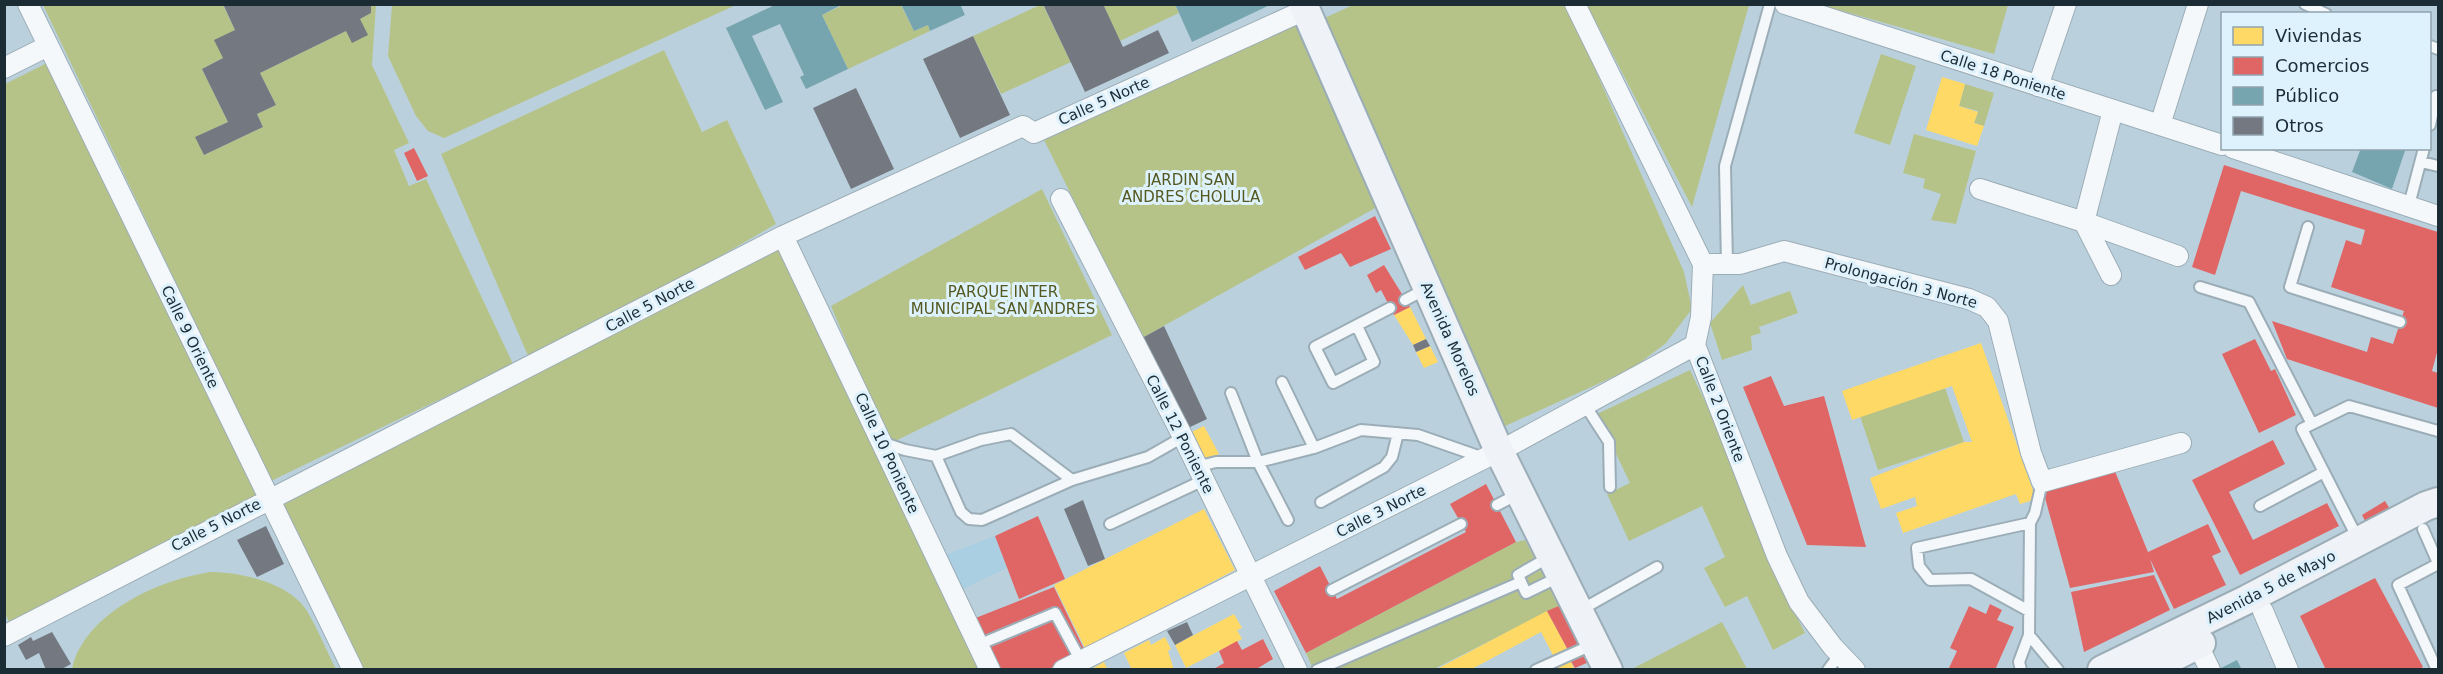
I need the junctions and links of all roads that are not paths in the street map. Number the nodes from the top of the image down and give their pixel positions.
1 (28, 4) edge
2 (1575, 4) edge
3 (1770, 4) edge
4 (1785, 4) edge
5 (2066, 4) edge
6 (2198, 4) edge
7 (2305, 4) edge
8 (1304, 7) edge
9 (2322, 12) edge
10 (48, 46) junction
11 (4, 68) edge
12 (2038, 86) junction
13 (2436, 96) dead end
14 (2113, 110) junction
15 (2431, 120) edge
16 (2160, 125) junction
17 (2221, 144) edge
18 (2424, 150) edge
19 (2256, 152) edge
20 (2421, 162) junction
21 (2439, 166) edge
22 (1980, 189) dead end
23 (1061, 199) dead end
24 (2409, 205) junction
25 (2439, 216) edge
26 (2084, 222) junction
27 (2308, 227) dead end
28 (783, 236) junction
29 (2178, 256) dead end
30 (1703, 264) junction
31 (1727, 264) junction
32 (2111, 275) dead end
33 (2199, 287) dead end
34 (1390, 308) dead end
35 (2400, 322) dead end
36 (1357, 327) junction
37 (1695, 345) junction
38 (1282, 382) dead end
39 (1231, 393) dead end
40 (1585, 405) junction
41 (2312, 424) junction
42 (2439, 431) edge
43 (1398, 433) junction
44 (1183, 437) junction
45 (881, 441) junction
46 (2181, 443) dead end
47 (1314, 448) junction
48 (1492, 455) junction
49 (936, 456) junction
50 (1258, 462) junction
51 (2324, 472) junction
52 (1200, 474) junction
53 (1071, 480) junction
54 (2042, 482) junction
55 (1610, 487) dead end
56 (268, 499) junction
57 (1321, 502) dead end
58 (2260, 506) dead end
59 (2433, 510) edge
60 (1288, 520) dead end
61 (2030, 523) junction
62 (1110, 524) dead end
63 (1461, 524) dead end
64 (2360, 542) junction
65 (2439, 564) edge
66 (1556, 566) junction
67 (1657, 567) dead end
68 (1251, 577) junction
69 (1521, 582) junction
70 (1332, 590) dead end
71 (1579, 611) junction
72 (2029, 611) junction
73 (2263, 611) junction
74 (2028, 635) junction
75 (4, 636) edge
76 (1594, 644) junction
77 (978, 645) junction
78 (2204, 657) edge
79 (1081, 661) junction
80 (1834, 662) edge
81 (353, 669) edge
82 (990, 669) edge
83 (1063, 669) edge
84 (1297, 669) edge
85 (1317, 669) edge
86 (1536, 669) edge
87 (1608, 669) edge
88 (1855, 669) edge
89 (2021, 669) edge
90 (2058, 669) edge
91 (2102, 669) edge
92 (2146, 669) edge
93 (2289, 669) edge
94 (2437, 669) edge

1 - 10 street, Calle 9 Oriente
2 - 30 street, Calle 2 Oriente
3 - 31 lane
4 - 12 street, Calle 18 Poniente
5 - 12 street
6 - 16 street
7 - 9 lane
8 - 28 street, Calle 5 Norte
8 - 48 main road, Avenida Morelos
10 - 11 street
10 - 56 street, Calle 9 Oriente
12 - 14 street, Calle 18 Poniente
13 - 15 lane
14 - 16 street, Calle 18 Poniente
14 - 26 street
16 - 17 street, Calle 18 Poniente
18 - 20 lane
19 - 24 street
20 - 21 lane
20 - 24 lane
22 - 26 street
23 - 44 street, Calle 12 Poniente
24 - 25 street
26 - 29 street
26 - 32 street
27 - 35 lane
28 - 45 street, Calle 10 Poniente
28 - 56 street, Calle 5 Norte
30 - 31 street, Prolongación 3 Norte
30 - 37 street, Calle 2 Oriente
31 - 54 street, Prolongación 3 Norte
33 - 41 lane
34 - 36 lane
36 - 36 lane
37 - 40 street, Calle 3 Norte
37 - 80 street, Calle 2 Oriente
38 - 47 lane
39 - 50 lane
40 - 48 street, Calle 3 Norte
40 - 55 lane
41 - 42 lane
41 - 51 lane
43 - 47 lane
43 - 48 lane
43 - 57 lane
44 - 52 street, Calle 12 Poniente
44 - 53 lane
45 - 49 lane
45 - 77 street, Calle 10 Poniente
46 - 54 street
47 - 50 lane
48 - 66 main road, Avenida Morelos
48 - 68 street, Calle 3 Norte
49 - 53 lane
49 - 53 lane
50 - 52 lane
50 - 60 lane
51 - 58 lane
51 - 64 lane
52 - 62 lane
52 - 68 street, Calle 12 Poniente
54 - 61 lane
56 - 75 street, Calle 5 Norte
56 - 81 street, Calle 9 Oriente
59 - 64 main road, Avenida 5 de Mayo
59 - 65 lane
59 - 73 main road, Avenida 5 de Mayo
61 - 72 lane
61 - 72 lane
63 - 70 lane
64 - 91 main road, Avenida 5 de Mayo
65 - 94 lane
66 - 69 lane
66 - 69 lane
66 - 71 main road, Avenida Morelos
67 - 71 lane
68 - 79 street, Calle 3 Norte
68 - 84 street, Calle 12 Poniente
69 - 85 lane
71 - 76 main road, Avenida Morelos
72 - 74 lane
73 - 78 main road, Avenida 5 de Mayo
73 - 93 street
74 - 89 lane
74 - 90 lane
76 - 86 lane
76 - 87 main road, Avenida Morelos
77 - 79 lane
77 - 82 street, Calle 10 Poniente
78 - 92 main road, Avenida 5 de Mayo
79 - 83 street, Calle 3 Norte
80 - 88 street, Calle 2 Oriente

